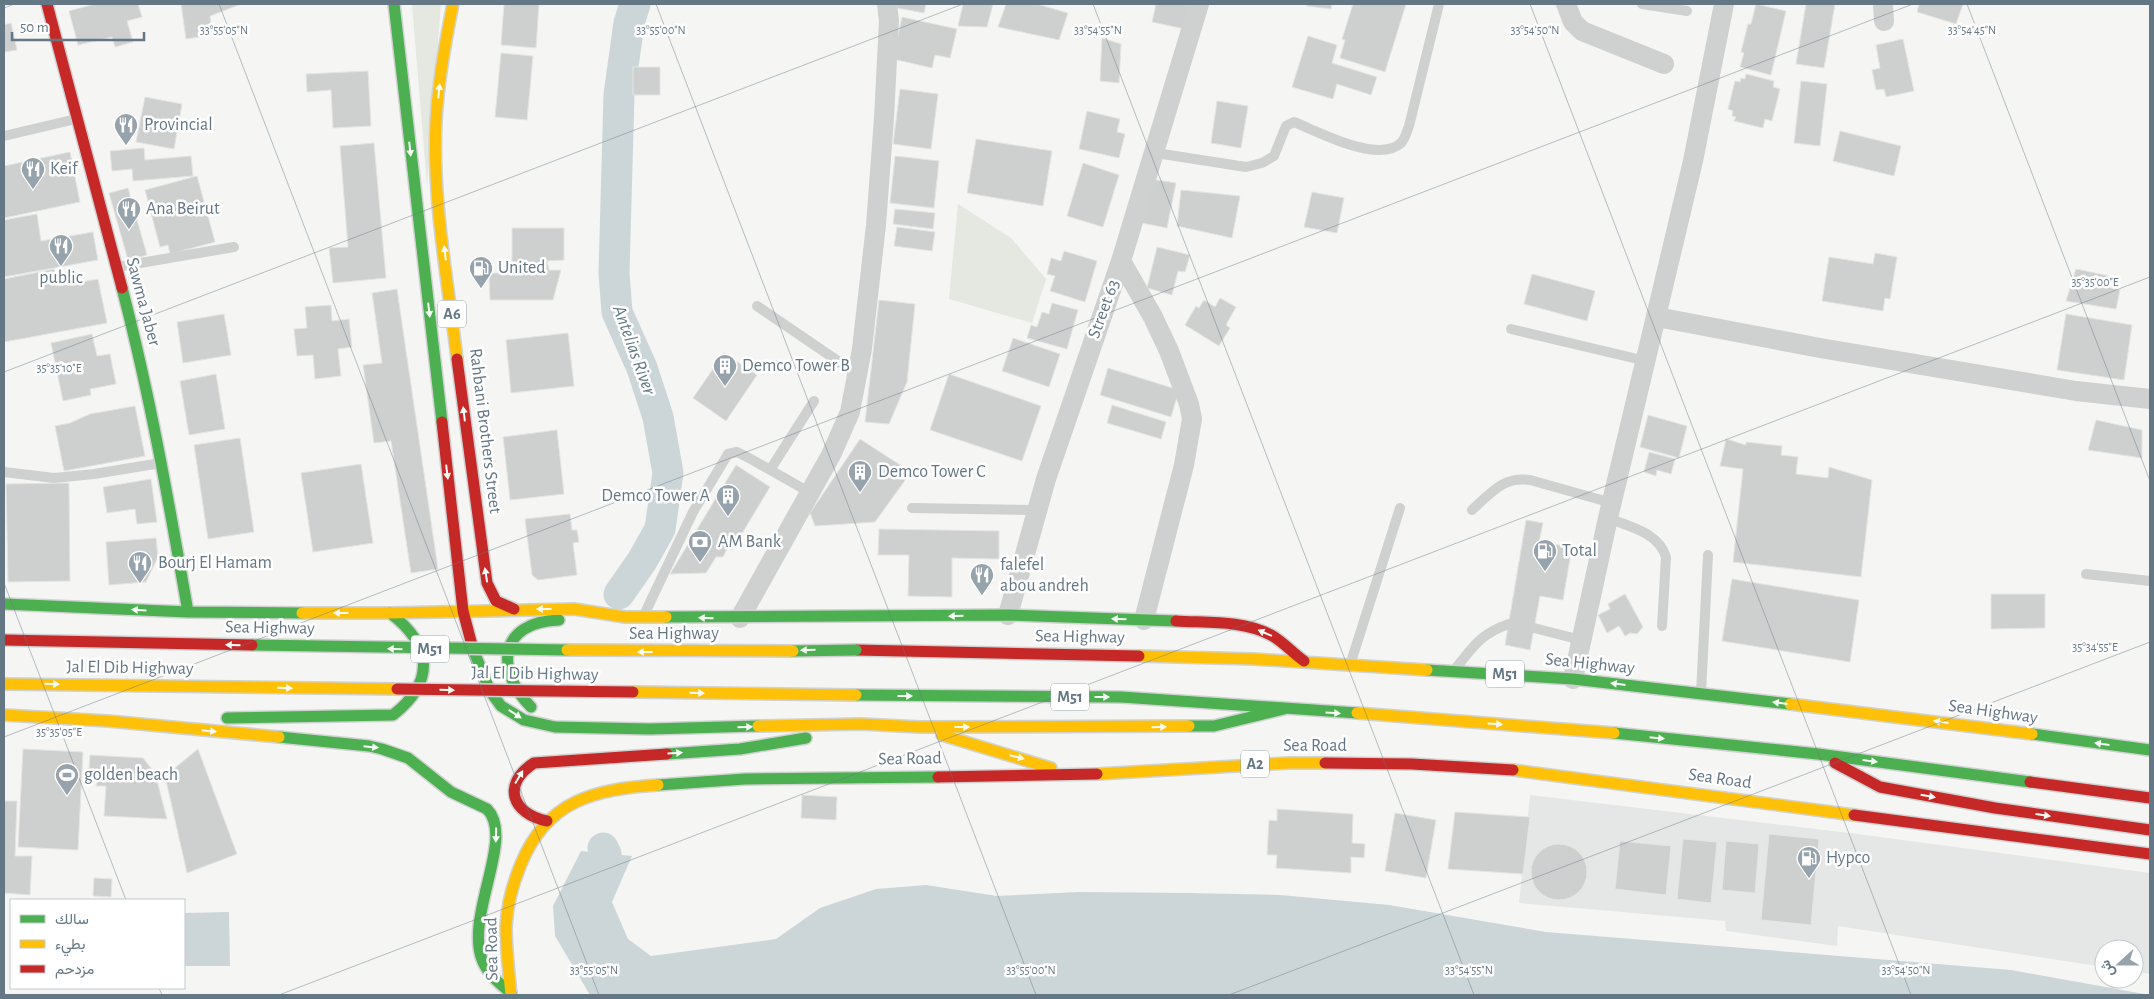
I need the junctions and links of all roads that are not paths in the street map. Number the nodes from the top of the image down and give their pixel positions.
1 (47, 4) edge
2 (887, 4) edge
3 (1199, 4) edge
4 (1439, 4) edge
5 (1566, 4) edge
6 (1642, 4) edge
7 (1724, 4) edge
8 (453, 5) edge
9 (395, 7) edge
10 (1687, 11) dead end
11 (1664, 64) dead end
12 (77, 119) junction
13 (4, 136) edge
14 (1156, 153) junction
15 (234, 247) dead end
16 (1122, 261) junction
17 (116, 268) junction
18 (757, 306) dead end
19 (1657, 317) junction
20 (1512, 329) dead end
21 (1646, 361) junction
22 (857, 374) junction
23 (2150, 399) edge
24 (814, 400) dead end
25 (162, 463) junction
26 (770, 470) junction
27 (4, 472) edge
28 (809, 492) junction
29 (912, 508) dead end
30 (1400, 508) dead end
31 (1037, 510) junction
32 (1472, 510) dead end
33 (1610, 510) junction
34 (1708, 555) dead end
35 (2086, 574) dead end
36 (2150, 581) edge
37 (4, 604) edge
38 (20, 604) junction
39 (514, 609) junction
40 (4, 611) edge
41 (188, 612) junction
42 (463, 612) junction
43 (390, 613) junction
44 (1008, 615) junction
45 (625, 617) junction
46 (643, 617) junction
47 (740, 618) junction
48 (1144, 620) junction
49 (1508, 624) dead end
50 (1662, 626) dead end
51 (1534, 628) dead end
52 (4, 640) edge
53 (1581, 640) junction
54 (1304, 661) junction
55 (1350, 664) junction
56 (1454, 671) junction
57 (1573, 678) junction
58 (4, 684) edge
59 (1701, 694) junction
60 (1284, 709) junction
61 (4, 715) edge
62 (108, 721) junction
63 (861, 724) junction
64 (4, 727) edge
65 (920, 728) junction
66 (650, 729) junction
67 (2150, 750) edge
68 (1818, 754) junction
69 (1055, 776) junction
70 (2150, 798) edge
71 (547, 821) junction
72 (2150, 830) edge
73 (2150, 854) edge
74 (511, 994) edge

1 - 12 main road, Sawma Jaber
2 - 22 street
3 - 14 street, Street 63
4 - 14 lane
5 - 11 street
6 - 10 lane
7 - 19 street
39 -> 8 main road, Rahbani Brothers Street / A6
9 -> 42 main road, A6
12 - 13 lane
12 - 17 main road, Sawma Jaber
14 - 16 street, Street 63
15 - 17 lane
16 - 31 street, Street 63
16 - 48 street
17 - 25 main road, Sawma Jaber
18 - 22 lane
19 - 21 street
19 - 23 street
20 - 21 lane
21 - 33 street
22 - 28 street
24 - 26 lane
25 - 27 lane
25 - 41 main road, Sawma Jaber
26 - 28 lane
26 - 46 lane
28 - 47 street
29 - 31 lane
30 - 55 lane
31 - 44 street, Street 63
32 - 33 lane
33 - 50 lane
33 - 53 street
34 - 59 lane
35 - 36 lane
37 - 38 main road
38 - 40 main road
41 -> 38 main road
39 - 42 main road
45 -> 39 main road
43 -> 41 main road
42 - 43 main road
42 -> 66 main road
43 - 62 main road
44 -> 47 main road
48 -> 44 main road
45 - 46 main road
45 - 66 main road
47 -> 46 main road
54 -> 48 main road
49 - 56 lane
51 - 53 lane
54 -> 52 main road, Sea Highway / M51, bridge
53 - 57 street
54 - 55 main road, Sea Highway / M51
55 - 56 main road, Sea Highway / M51
56 - 57 main road, Sea Highway / M51
59 -> 57 main road, Sea Highway / M51
58 -> 60 main road, Jal El Dib Highway / M51, bridge
67 -> 59 main road, Sea Highway / M51
65 -> 60 main road
60 -> 68 main road, M51
61 - 62 main road
62 - 64 main road
62 -> 74 main road
63 - 65 main road
66 -> 63 main road
71 -> 63 main road
65 -> 69 main road
68 -> 70 main road, M51
68 -> 72 main road
69 - 71 main road, Sea Road / A2
69 - 73 main road, Sea Road / A2
71 - 74 main road, Sea Road / A2

